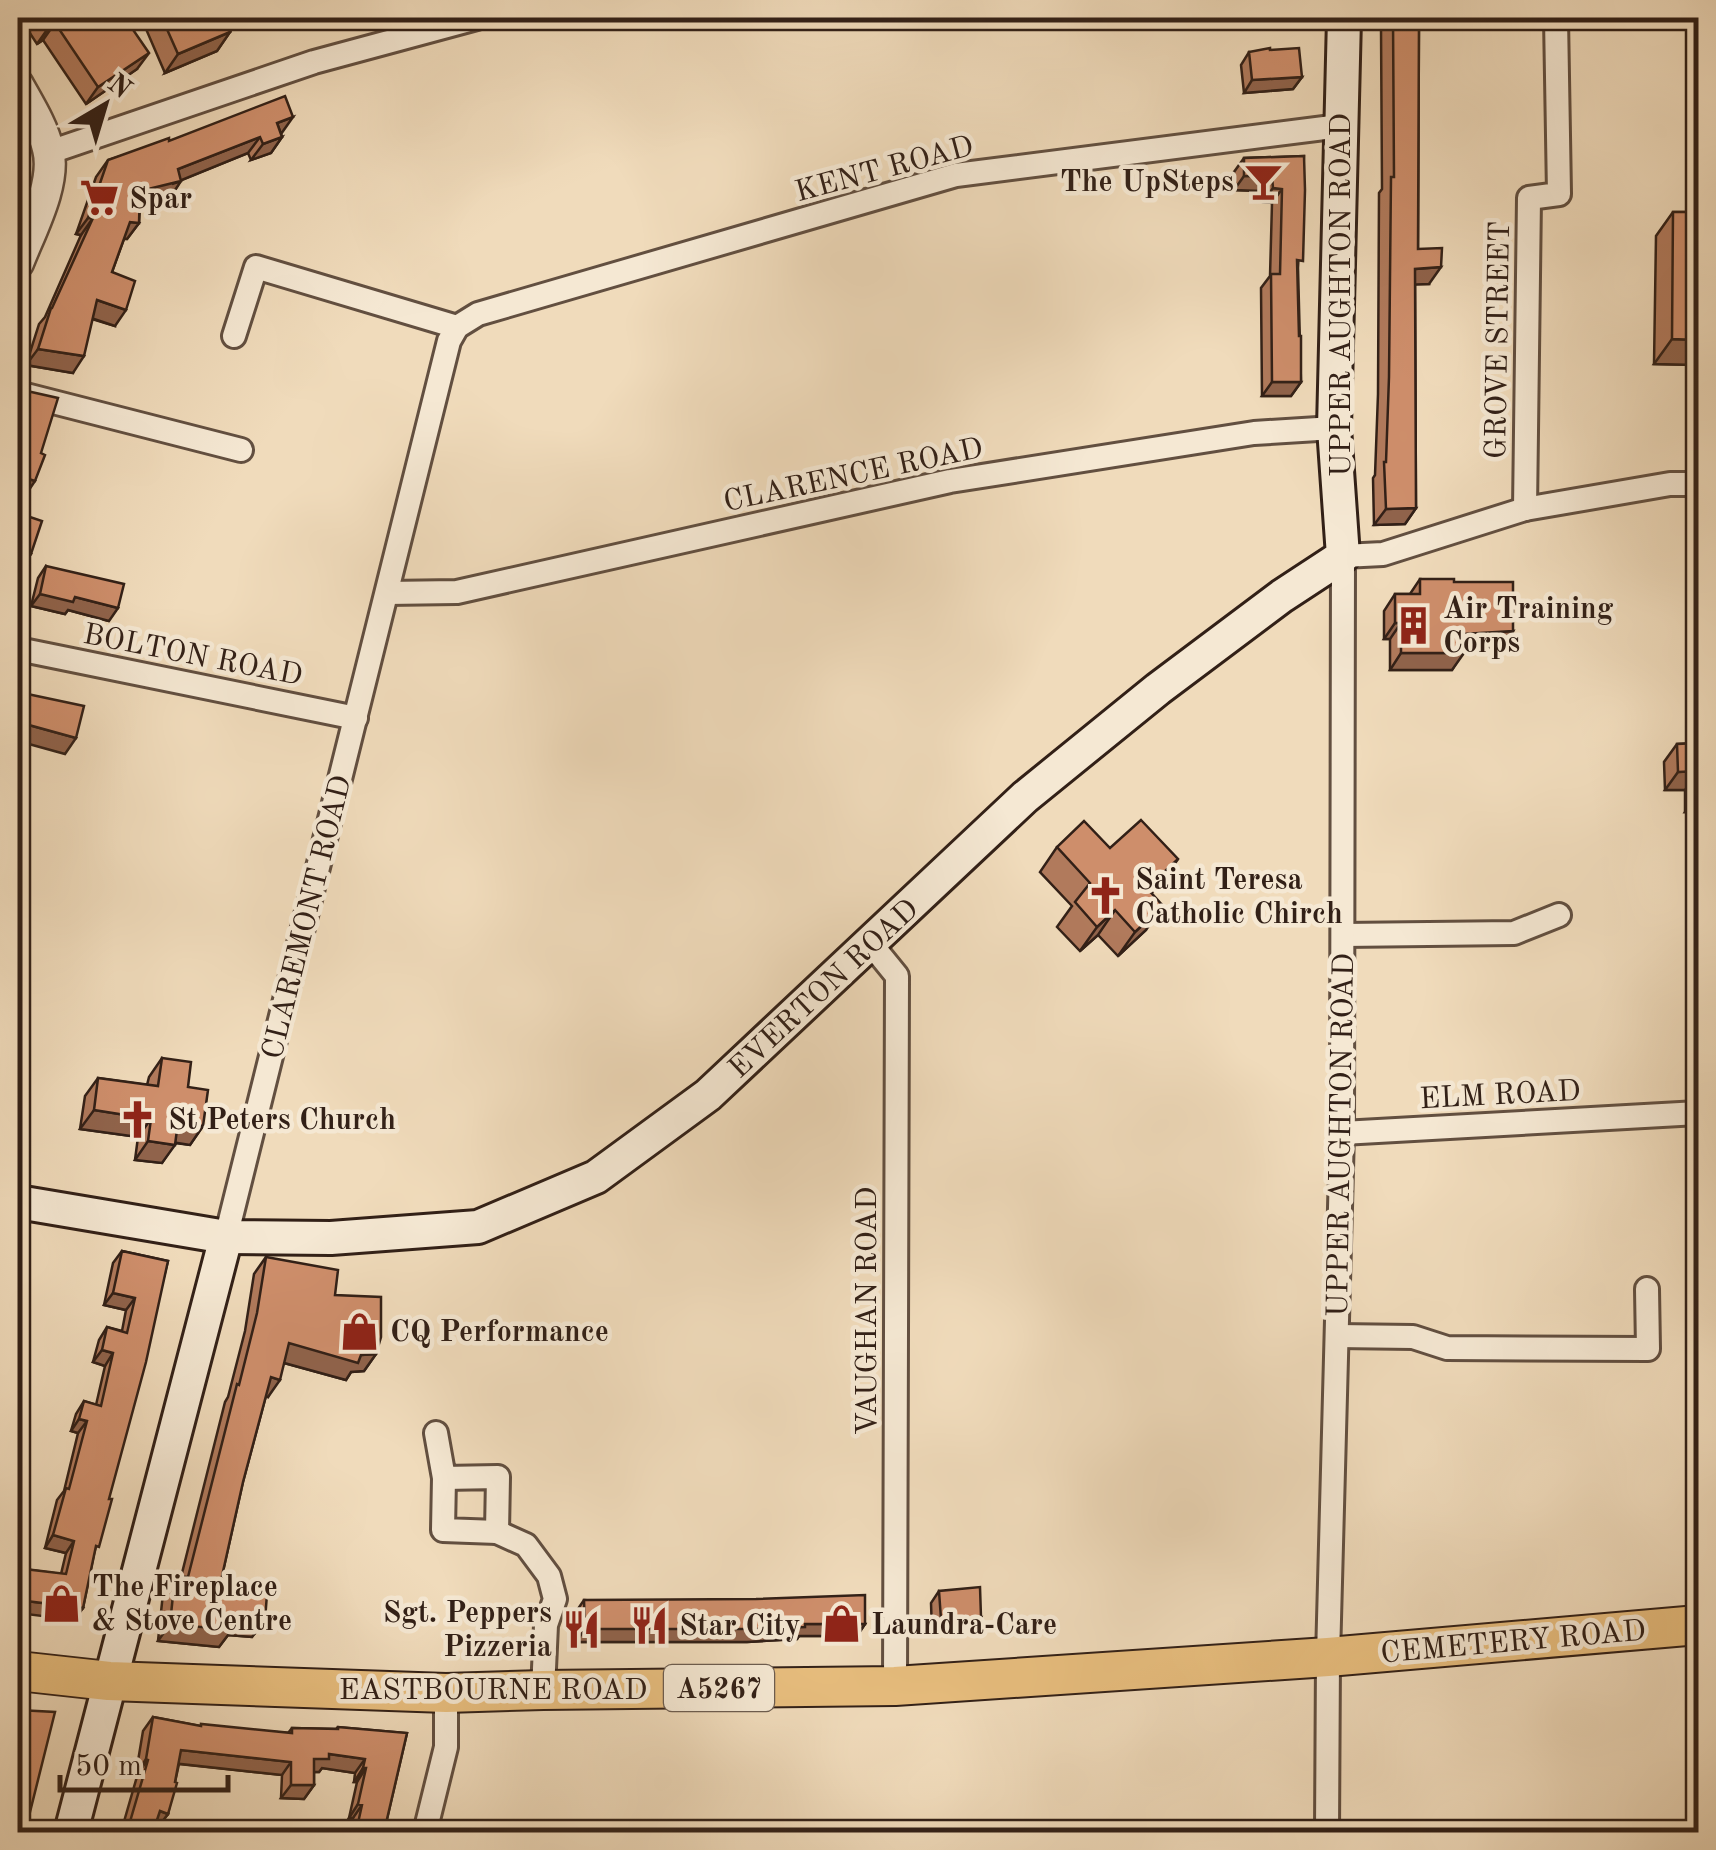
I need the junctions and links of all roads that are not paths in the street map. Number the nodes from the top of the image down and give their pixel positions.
1 (477, 18) edge
2 (1344, 18) edge
3 (1556, 18) edge
4 (18, 85) edge
5 (1340, 126) junction
6 (50, 152) junction
7 (18, 263) edge
8 (457, 326) junction
9 (234, 336) dead end
10 (18, 393) edge
11 (1334, 428) junction
12 (241, 450) dead end
13 (1698, 484) edge
14 (1524, 509) junction
15 (1344, 556) junction
16 (387, 593) junction
17 (18, 649) edge
18 (356, 718) junction
19 (1559, 915) dead end
20 (1343, 935) junction
21 (871, 944) junction
22 (1698, 1113) edge
23 (1342, 1133) junction
24 (18, 1202) edge
25 (226, 1237) junction
26 (1647, 1288) dead end
27 (1336, 1336) junction
28 (436, 1433) dead end
29 (444, 1478) junction
30 (497, 1532) junction
31 (1698, 1625) edge
32 (1328, 1658) junction
33 (18, 1670) edge
34 (109, 1681) junction
35 (895, 1686) junction
36 (543, 1690) junction
37 (446, 1694) junction
38 (71, 1832) edge
39 (425, 1832) edge
40 (1327, 1832) edge

1 - 6 street
2 - 5 main road, UPPER AUGHTON ROAD
3 - 14 street, GROVE STREET
4 - 6 street
5 - 8 street, KENT ROAD
5 - 11 main road, UPPER AUGHTON ROAD
6 - 7 street
8 - 9 street
8 - 16 street, CLAREMONT ROAD
10 - 12 street
11 - 15 main road, UPPER AUGHTON ROAD
11 - 16 street, CLARENCE ROAD
13 - 14 street
14 - 15 street
15 - 20 street, UPPER AUGHTON ROAD
15 - 21 main road, EVERTON ROAD
16 - 18 street, CLAREMONT ROAD
17 - 18 street, BOLTON ROAD
18 - 25 street, CLAREMONT ROAD
19 - 20 street
20 - 23 street, UPPER AUGHTON ROAD
21 - 25 main road, EVERTON ROAD
21 - 35 street, VAUGHAN ROAD
22 - 23 street, ELM ROAD
23 - 27 street, UPPER AUGHTON ROAD
24 - 25 main road, EVERTON ROAD
25 - 34 main road, CLAREMONT ROAD
26 - 27 street
27 - 32 street, UPPER AUGHTON ROAD
28 - 29 street
29 - 30 street
29 - 30 street
30 - 36 street
31 - 32 main road, CEMETERY ROAD / A5267
32 - 35 main road, EASTBOURNE ROAD / A5267
32 - 40 street, UPPER AUGHTON ROAD
33 - 34 main road, EASTBOURNE ROAD / A5267
34 - 37 main road, EASTBOURNE ROAD / A5267
34 - 38 main road, CLAREMONT ROAD
35 - 36 main road, EASTBOURNE ROAD / A5267
36 - 37 main road, EASTBOURNE ROAD / A5267
37 - 39 street

